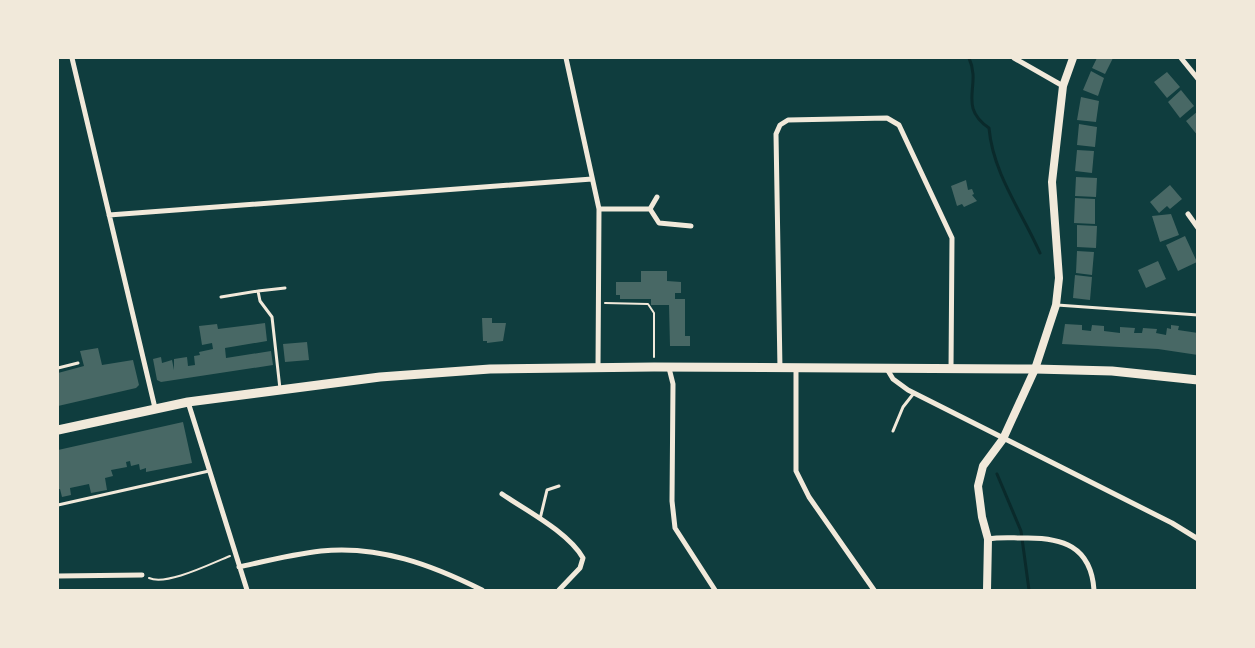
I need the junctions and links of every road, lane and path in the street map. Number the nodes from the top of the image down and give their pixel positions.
1 (72, 58) edge
2 (566, 58) edge
3 (1014, 58) edge
4 (1073, 58) edge
5 (1181, 58) edge
6 (1198, 79) edge
7 (1064, 86) junction
8 (592, 179) junction
9 (657, 197) dead end
10 (599, 209) junction
11 (650, 209) junction
12 (1188, 214) dead end
13 (109, 215) junction
14 (691, 226) dead end
15 (1198, 228) edge
16 (285, 288) dead end
17 (258, 291) junction
18 (221, 297) dead end
19 (598, 303) junction
20 (1056, 305) junction
21 (1198, 315) edge
22 (78, 363) dead end
23 (654, 367) junction
24 (58, 368) edge
25 (598, 368) junction
26 (669, 368) junction
27 (780, 369) junction
28 (796, 369) junction
29 (887, 369) junction
30 (1035, 369) junction
31 (951, 370) junction
32 (1198, 380) edge
33 (280, 389) junction
34 (914, 393) junction
35 (188, 402) junction
36 (155, 408) junction
37 (58, 430) edge
38 (894, 432) dead end
39 (1003, 439) junction
40 (209, 471) junction
41 (559, 486) dead end
42 (502, 494) dead end
43 (58, 505) edge
44 (540, 520) junction
45 (988, 539) junction
46 (1198, 539) edge
47 (235, 555) junction
48 (239, 567) junction
49 (142, 575) joint
50 (58, 576) edge
51 (247, 590) edge
52 (482, 590) edge
53 (559, 590) edge
54 (715, 590) edge
55 (874, 590) edge
56 (987, 590) edge
57 (1094, 590) edge

1 - 13 street
2 - 8 street
3 - 7 street
4 - 7 street
5 - 6 street
7 - 20 street
8 - 10 street
8 - 13 street
9 - 11 street
10 - 11 street
10 - 19 street
11 - 14 street
12 - 15 street
13 - 36 street
16 - 17 lane
17 - 18 lane
17 - 33 lane
19 - 23 path
19 - 25 street
20 - 21 lane
20 - 30 street
22 - 24 lane
23 - 25 main road
23 - 26 main road
25 - 33 main road
26 - 27 main road
26 - 54 street
27 - 28 main road
27 - 31 street
28 - 29 main road
28 - 55 street
29 - 31 main road
29 - 34 street
30 - 31 main road
30 - 32 main road
30 - 39 street
33 - 35 main road
34 - 38 lane
34 - 39 street
35 - 36 main road
35 - 40 street
36 - 37 main road
39 - 45 street
39 - 46 street
40 - 43 lane
40 - 47 street
41 - 44 lane
42 - 44 street
44 - 53 street
45 - 56 street
45 - 57 street
47 - 48 street
47 - 49 path
48 - 51 street
48 - 52 street
49 - 50 street

